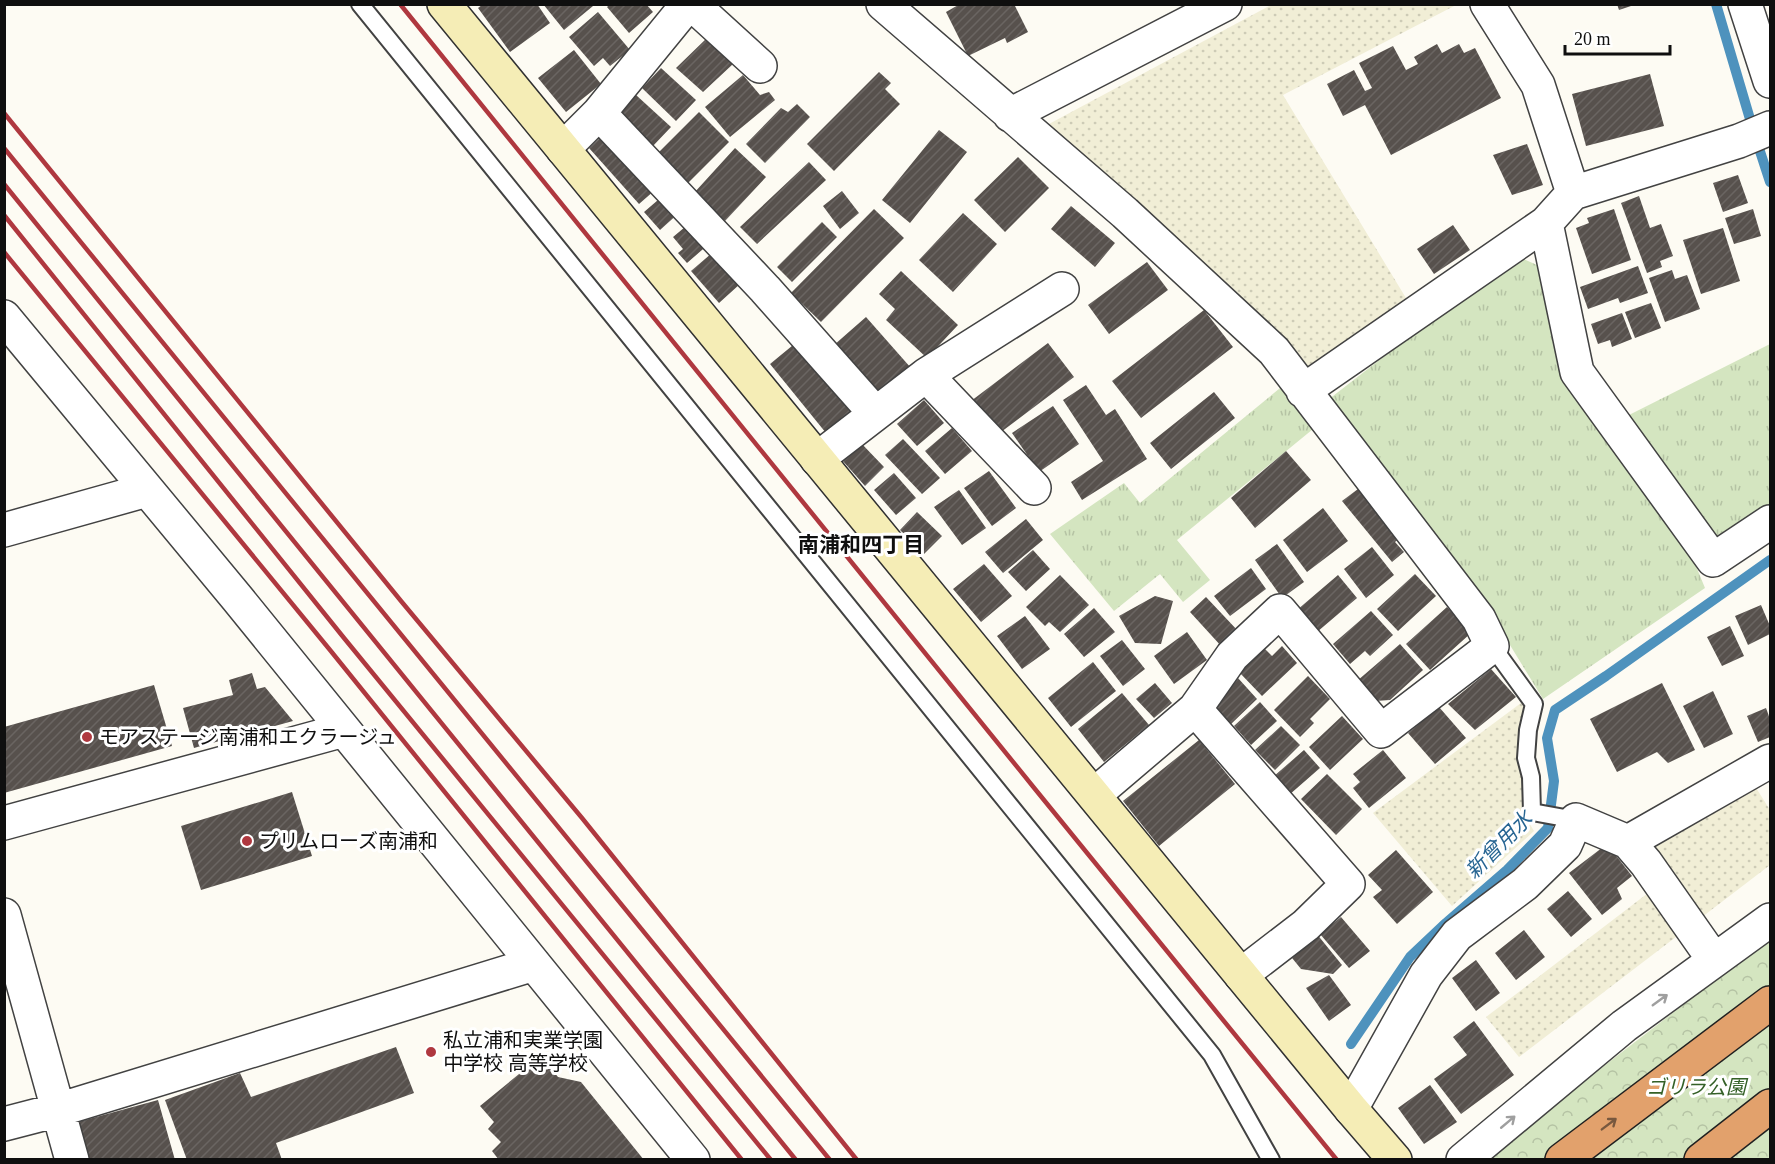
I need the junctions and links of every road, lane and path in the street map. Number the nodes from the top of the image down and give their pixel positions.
1 (360, 4) edge
2 (690, 4) edge
3 (883, 4) edge
4 (1225, 4) edge
5 (1745, 4) edge
6 (1492, 6) edge
7 (454, 8) edge
8 (760, 66) dead end
9 (1770, 81) edge
10 (599, 113) junction
11 (1010, 115) junction
12 (1770, 128) edge
13 (563, 149) junction
14 (1573, 193) junction
15 (1546, 223) junction
16 (1062, 289) dead end
17 (4, 317) edge
18 (926, 375) junction
19 (1303, 390) junction
20 (875, 413) junction
21 (817, 459) junction
22 (1034, 489) dead end
23 (147, 490) junction
24 (1770, 522) edge
25 (4, 530) edge
26 (1492, 646) junction
27 (1195, 709) junction
28 (344, 730) junction
29 (1770, 761) edge
30 (1094, 795) junction
31 (1575, 820) junction
32 (4, 824) edge
33 (1628, 842) junction
34 (4, 915) edge
35 (1770, 920) edge
36 (1714, 960) junction
37 (534, 964) junction
38 (1241, 975) junction
39 (1770, 1003) edge
40 (1770, 1107) edge
41 (1352, 1109) junction
42 (58, 1110) junction
43 (4, 1125) edge
44 (1770, 1130) edge
45 (72, 1160) edge
46 (693, 1160) edge
47 (1271, 1160) edge
48 (1395, 1160) edge
49 (1463, 1160) edge
50 (1562, 1160) edge
51 (1701, 1160) edge
52 (1734, 1160) edge

1 - 47 lane
2 - 8 street
2 - 10 street
3 - 11 street
4 - 11 street
5 - 9 street
6 - 14 street
7 - 13 street
10 - 13 street
10 - 20 street
11 - 19 street
12 - 14 street
13 - 21 street
14 - 15 street
15 - 19 street
15 - 24 street
16 - 18 street
17 - 23 street
18 - 20 street
18 - 22 street
19 - 26 street
20 - 21 street
21 - 30 street
23 - 25 street
23 - 28 street
26 - 27 street
26 - 31 lane
27 - 30 street
27 - 38 street
28 - 32 street
28 - 37 street
29 - 33 street
30 - 38 street
31 - 33 street
31 - 41 street
33 - 36 street
34 - 42 street
35 - 36 street
49 -> 36 street
37 - 42 street
37 - 46 street
38 - 41 street
50 -> 39 highway
40 - 51 highway
41 - 48 street
42 - 43 street
42 - 45 street
44 - 52 highway

